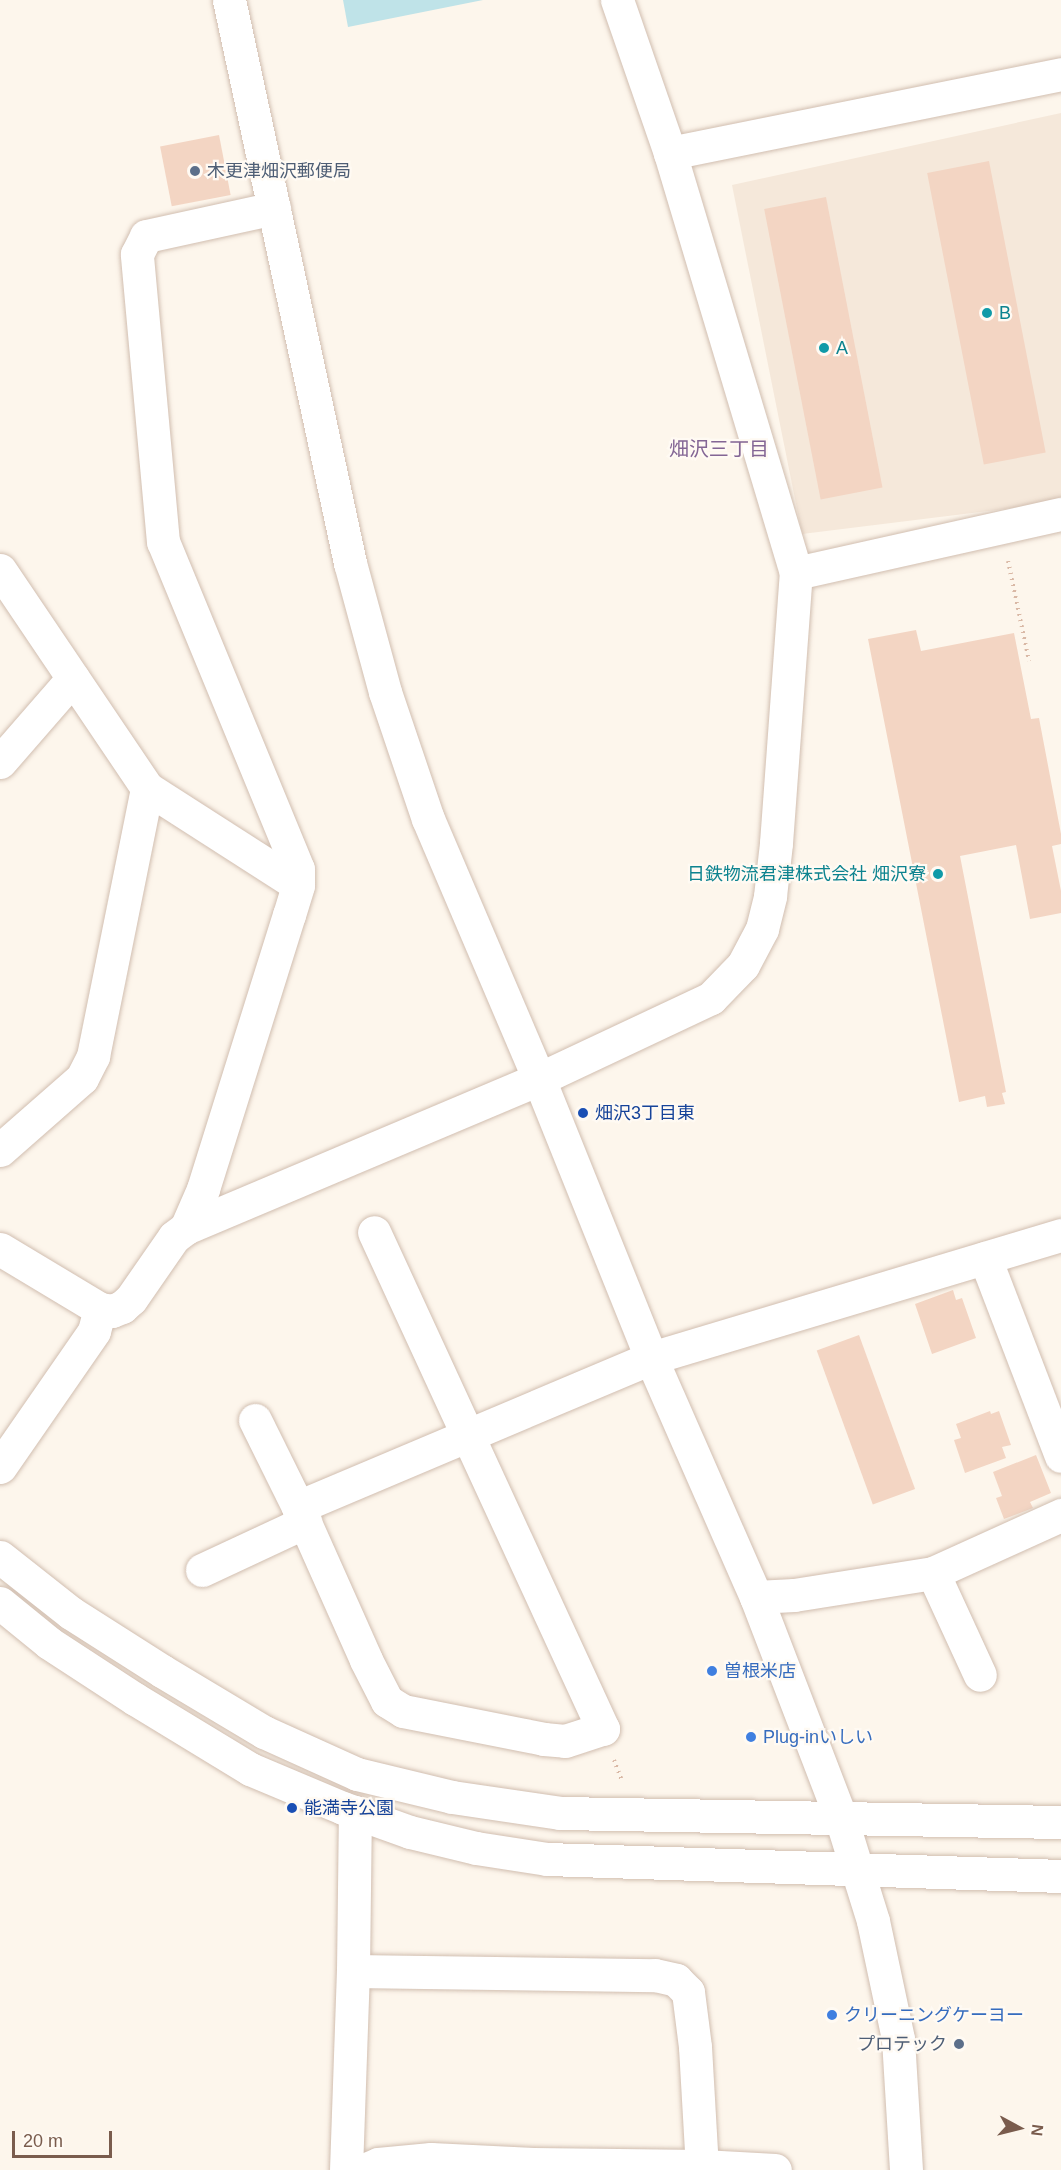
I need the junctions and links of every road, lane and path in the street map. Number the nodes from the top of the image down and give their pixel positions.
1 (229, 0) edge
2 (616, 0) edge
3 (1061, 74) edge
4 (670, 153) junction
5 (274, 208) junction
6 (1061, 514) edge
7 (1006, 550) dead end
8 (0, 570) edge
9 (796, 573) junction
10 (1029, 660) dead end
11 (73, 678) junction
12 (0, 762) edge
13 (147, 788) junction
14 (298, 885) junction
15 (539, 1080) junction
16 (0, 1150) edge
17 (186, 1228) junction
18 (374, 1232) dead end
19 (1061, 1235) edge
20 (0, 1249) edge
21 (985, 1258) junction
22 (100, 1309) junction
23 (651, 1358) junction
24 (255, 1420) dead end
25 (468, 1436) junction
26 (1061, 1456) edge
27 (0, 1467) edge
28 (302, 1515) junction
29 (1061, 1515) edge
30 (2, 1558) edge
31 (202, 1570) dead end
32 (933, 1573) junction
33 (756, 1597) junction
34 (0, 1603) edge
35 (980, 1674) dead end
36 (355, 1812) junction
37 (842, 1818) junction
38 (1061, 1822) edge
39 (857, 1869) junction
40 (1061, 1876) edge
41 (353, 1971) junction
42 (533, 2167) edge
43 (702, 2168) edge
44 (346, 2170) edge
45 (364, 2170) edge
46 (775, 2170) edge
47 (906, 2170) edge

1 - 5 street
2 - 4 street
3 - 4 street
4 - 9 street
5 - 14 street
5 - 15 street
6 - 9 street
7 - 10 path
8 - 11 street
9 - 15 street
11 - 12 street
11 - 13 street
13 - 14 street
13 - 16 street
14 - 17 street
15 - 17 street
15 - 23 street
17 - 22 street
18 - 25 street
19 - 21 street
20 - 22 street
21 - 23 street
21 - 26 street
22 - 27 street
23 - 25 street
23 - 33 street
24 - 28 street
25 - 28 street
25 - 28 street
28 - 31 street
29 - 32 street
30 - 37 street
32 - 33 street
32 - 35 street
33 - 37 street
34 - 36 street
36 - 39 street
36 - 41 street
37 - 38 street
37 - 39 street
39 - 40 street
39 - 47 street
41 - 43 street
41 - 44 street
42 - 43 street
42 - 45 street
43 - 46 street

